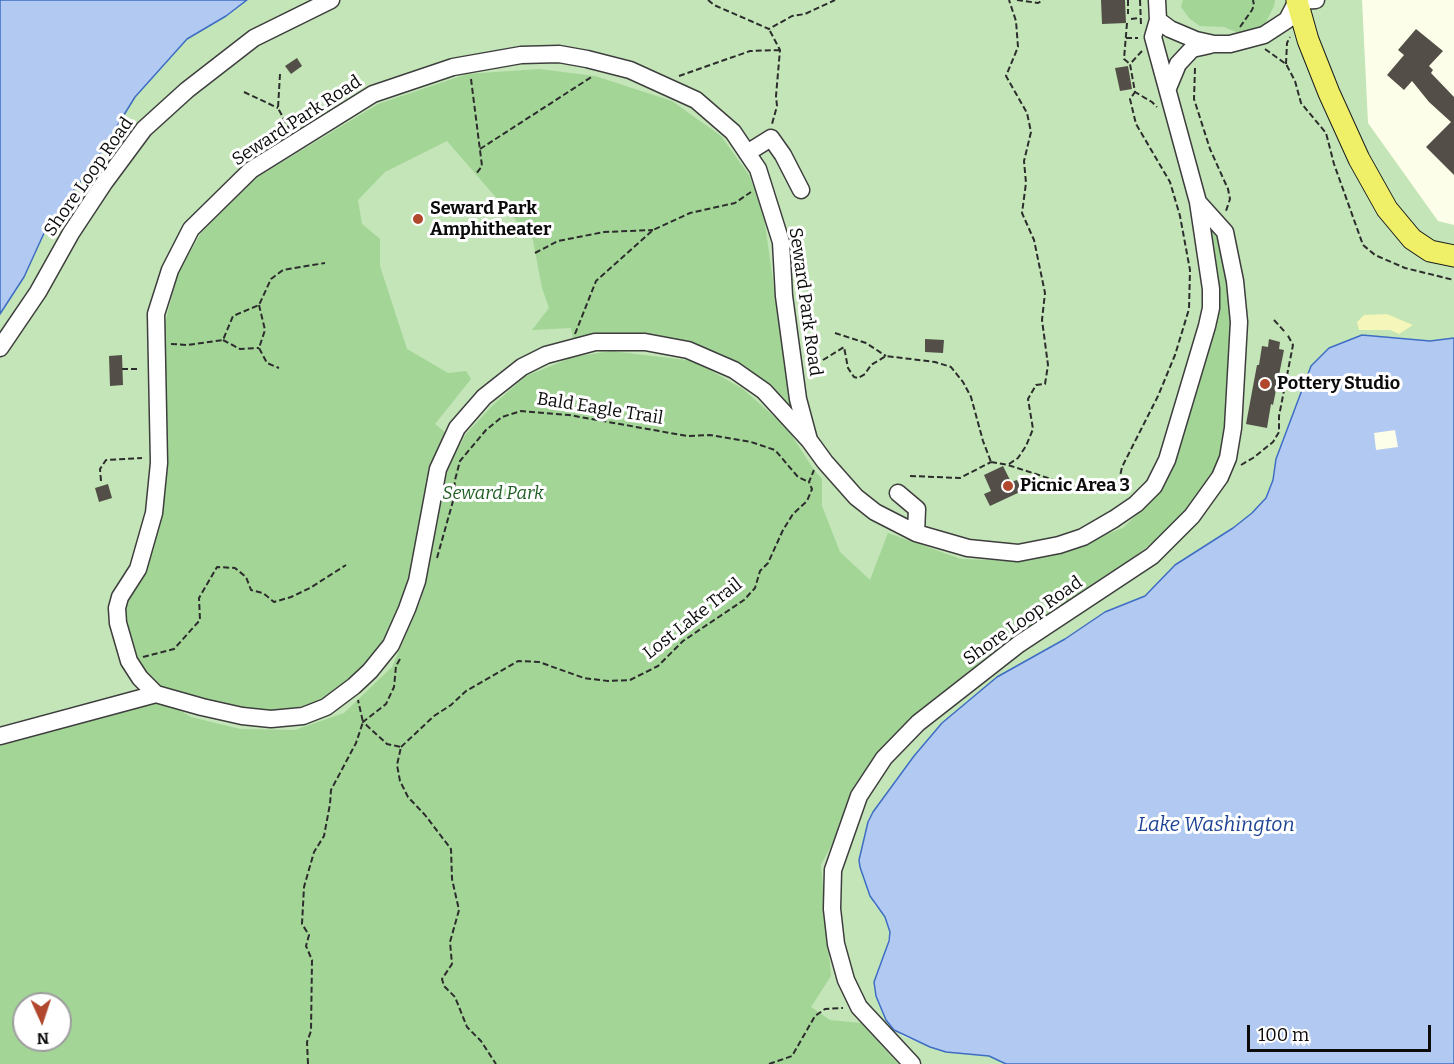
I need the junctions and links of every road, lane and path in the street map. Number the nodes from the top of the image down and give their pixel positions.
1 (331, 0) edge
2 (708, 0) edge
3 (835, 0) edge
4 (1009, 0) edge
5 (1017, 0) edge
6 (1043, 0) edge
7 (1128, 0) edge
8 (1140, 0) edge
9 (1157, 0) edge
10 (1253, 0) edge
11 (1301, 0) edge
12 (1128, 14) dead end
13 (1140, 18) junction
14 (1131, 19) dead end
15 (1158, 20) junction
16 (1127, 23) dead end
17 (1142, 28) dead end
18 (770, 29) junction
19 (1241, 32) dead end
20 (1290, 37) dead end
21 (1126, 38) junction
22 (1138, 38) dead end
23 (1214, 44) junction
24 (1146, 47) dead end
25 (1261, 47) dead end
26 (780, 50) junction
27 (469, 64) junction
28 (1130, 64) junction
29 (1286, 64) junction
30 (610, 65) junction
31 (1196, 65) dead end
32 (280, 74) dead end
33 (655, 81) junction
34 (1168, 88) junction
35 (244, 92) dead end
36 (1136, 92) junction
37 (278, 108) junction
38 (1160, 109) dead end
39 (771, 138) junction
40 (295, 142) junction
41 (480, 149) junction
42 (747, 153) junction
43 (476, 174) dead end
44 (763, 185) junction
45 (801, 190) dead end
46 (1198, 202) junction
47 (1226, 211) dead end
48 (654, 230) junction
49 (535, 253) dead end
50 (1454, 256) edge
51 (325, 263) dead end
52 (1454, 280) edge
53 (259, 304) junction
54 (1274, 320) dead end
55 (835, 333) dead end
56 (223, 340) junction
57 (156, 342) junction
58 (578, 345) junction
59 (0, 348) edge
60 (259, 348) junction
61 (886, 356) junction
62 (823, 360) dead end
63 (279, 368) dead end
64 (122, 369) dead end
65 (139, 369) dead end
66 (809, 440) junction
67 (142, 458) dead end
68 (991, 462) junction
69 (1008, 465) junction
70 (814, 470) dead end
71 (910, 476) dead end
72 (1220, 477) junction
73 (101, 481) dead end
74 (809, 482) junction
75 (898, 493) dead end
76 (916, 532) junction
77 (346, 565) dead end
78 (435, 567) dead end
79 (400, 657) dead end
80 (129, 661) junction
81 (354, 686) junction
82 (156, 694) junction
83 (363, 722) junction
84 (0, 736) edge
85 (400, 747) junction
86 (859, 1007) junction
87 (308, 1064) edge
88 (496, 1064) edge
89 (769, 1064) edge
90 (912, 1064) edge

1 - 59 street, Shore Loop Road
2 - 18 path
3 - 18 path
4 - 69 path
5 - 6 path
7 - 12 path
8 - 13 path
9 - 15 street, Seward Park Road
10 - 19 path
11 - 23 street
11 - 50 main road
13 - 14 path
13 - 17 path
15 - 23 street
15 - 34 street, Seward Park Road
16 - 21 path
18 - 26 path
20 - 29 path
21 - 22 path
21 - 28 path
23 - 34 street
24 - 28 path
25 - 29 path
26 - 33 path
26 - 39 path
27 - 30 street, Seward Park Road
27 - 40 street, Seward Park Road
27 - 41 path
28 - 36 path
29 - 52 path
30 - 33 street, Seward Park Road
30 - 41 path
31 - 47 path
32 - 37 path
33 - 42 street, Seward Park Road
34 - 46 street, Seward Park Road
35 - 37 path
36 - 38 path
36 - 69 path
37 - 40 path
39 - 42 street
39 - 45 street
40 - 57 street, Seward Park Road
41 - 43 path
42 - 44 street, Seward Park Road
44 - 48 path
44 - 66 street, Seward Park Road
46 - 72 street, Shore Loop Road
46 - 76 street, Seward Park Road
48 - 49 path
48 - 58 path
51 - 53 path
53 - 56 path
53 - 60 path
54 - 72 path
55 - 61 path
56 - 57 path
56 - 60 path
57 - 80 street, Seward Park Road
58 - 66 street, Seward Park Road
58 - 81 street, Seward Park Road
60 - 63 path
61 - 62 path
61 - 68 path
64 - 65 path
66 - 76 street, Seward Park Road
67 - 73 path
68 - 69 path
68 - 71 path
70 - 74 path, Lost Lake Trail
72 - 86 street, Shore Loop Road
74 - 78 path, Bald Eagle Trail
74 - 85 path, Lost Lake Trail
75 - 76 street
77 - 80 path
79 - 83 path
80 - 82 street, Seward Park Road
81 - 82 street, Seward Park Road
81 - 83 path
82 - 84 street, Seward Park Road
83 - 85 path
83 - 87 path
85 - 88 path
86 - 89 path
86 - 90 street, Shore Loop Road

